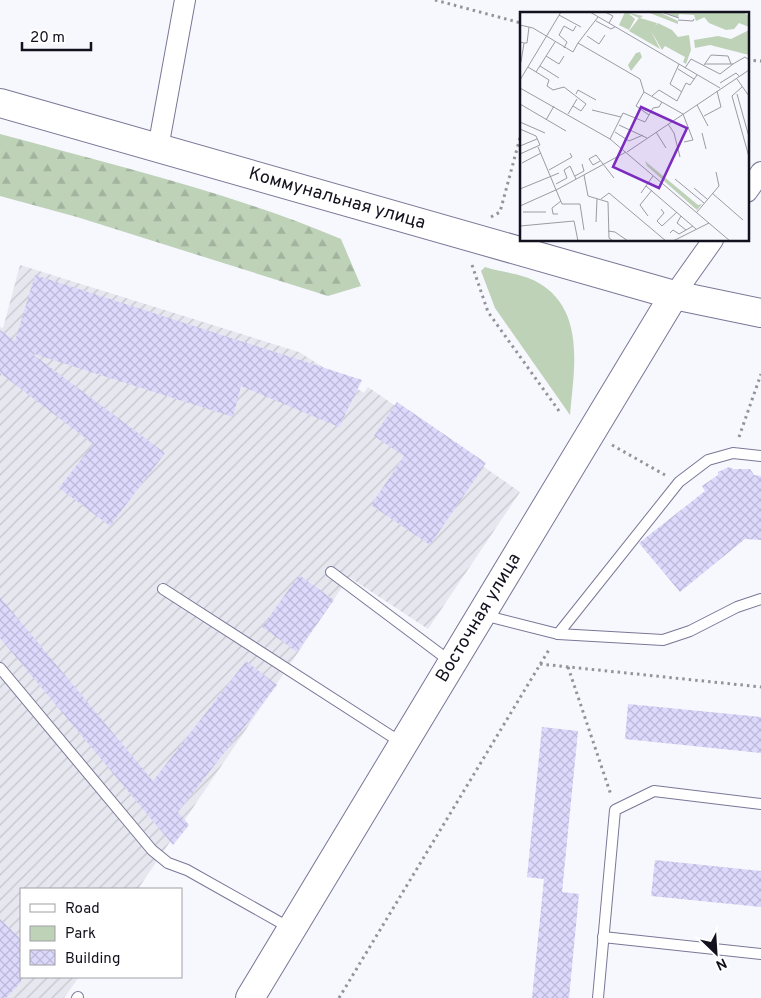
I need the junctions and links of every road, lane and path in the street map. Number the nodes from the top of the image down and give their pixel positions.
1 (185, 0) edge
2 (435, 0) edge
3 (520, 22) edge
4 (748, 60) edge
5 (761, 61) edge
6 (0, 103) edge
7 (520, 138) edge
8 (158, 148) junction
9 (761, 172) edge
10 (748, 191) edge
11 (490, 217) dead end
12 (712, 241) edge
13 (472, 265) dead end
14 (674, 295) junction
15 (761, 313) edge
16 (761, 374) edge
17 (559, 410) dead end
18 (612, 445) dead end
19 (733, 453) junction
20 (761, 456) edge
21 (679, 482) junction
22 (331, 572) dead end
23 (163, 589) dead end
24 (761, 600) edge
25 (481, 615) junction
26 (558, 634) junction
27 (452, 663) junction
28 (540, 664) junction
29 (568, 667) junction
30 (0, 668) edge
31 (761, 687) edge
32 (403, 743) junction
33 (761, 804) edge
34 (616, 810) junction
35 (291, 929) junction
36 (604, 937) junction
37 (761, 954) edge
38 (250, 998) edge
39 (339, 998) edge
40 (598, 998) edge

1 - 8 street
2 - 3 path
4 - 5 path
6 - 8 main road, Коммунальная улица
7 - 11 path
8 - 14 main road, Коммунальная улица
9 - 10 street
12 - 14 street, Восточная улица
13 - 17 path
14 - 15 main road, Коммунальная улица
14 - 25 main road, Восточная улица
16 - 19 path
18 - 21 path
19 - 20 lane
19 - 21 lane
21 - 26 lane
22 - 27 lane
23 - 32 lane
24 - 26 lane
25 - 26 lane
25 - 27 main road, Восточная улица
26 - 28 path
27 - 32 main road, Восточная улица
28 - 29 path
28 - 39 path
29 - 31 path
29 - 34 path
30 - 35 lane
32 - 35 main road, Восточная улица
33 - 34 lane
34 - 36 lane
35 - 38 main road, Восточная улица
36 - 37 lane
36 - 40 lane

